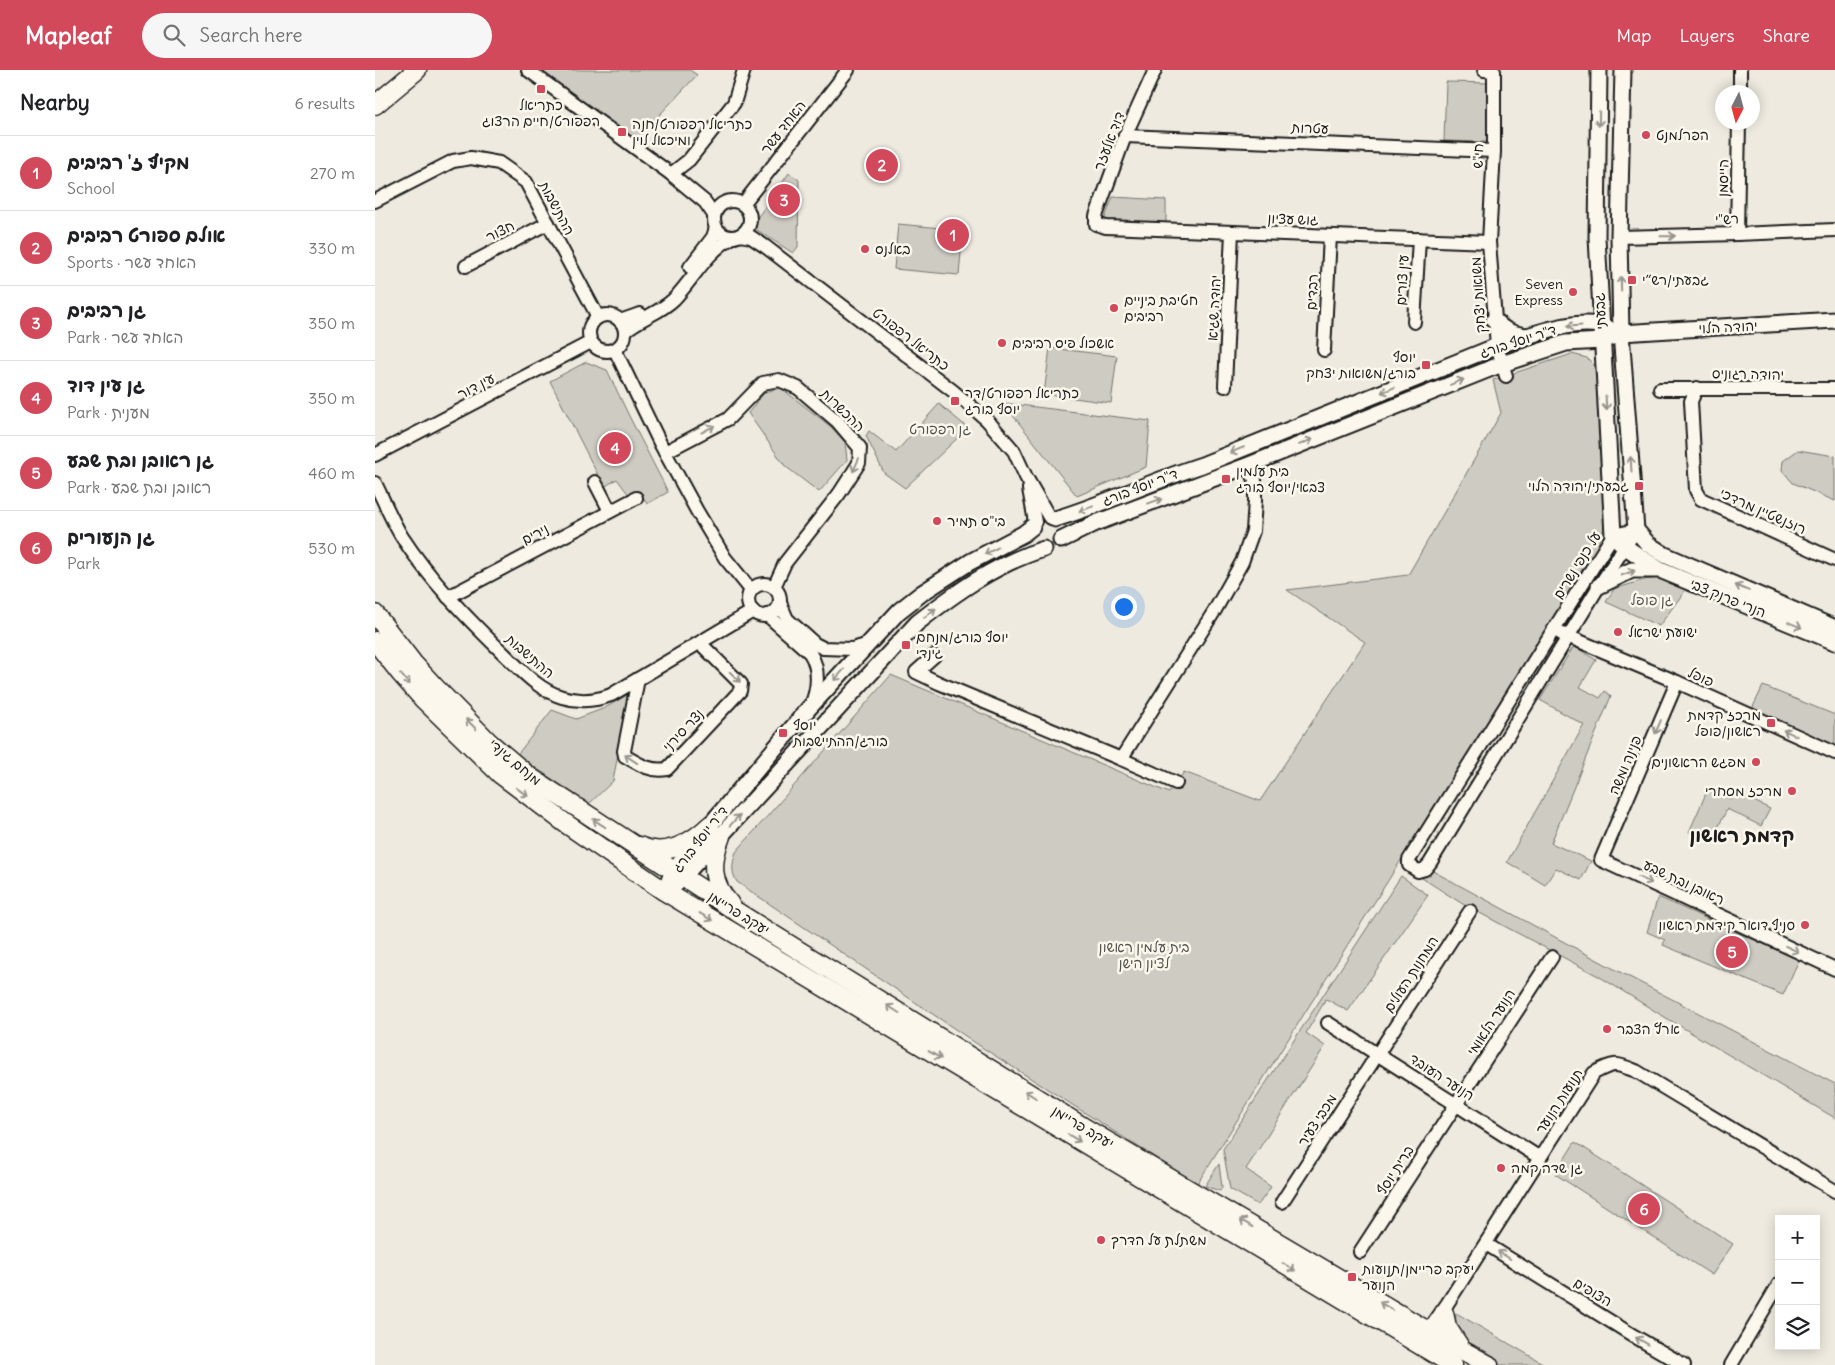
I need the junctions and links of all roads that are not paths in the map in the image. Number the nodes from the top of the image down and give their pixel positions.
1 (417, 70) edge
2 (422, 70) edge
3 (744, 70) edge
4 (848, 70) edge
5 (1155, 70) edge
6 (1489, 70) edge
7 (1599, 70) edge
8 (1623, 70) edge
9 (1740, 70) edge
10 (530, 71) edge
11 (399, 85) junction
12 (1740, 85) edge
13 (375, 105) edge
14 (1739, 130) edge
15 (1125, 136) junction
16 (1494, 151) junction
17 (671, 174) junction
18 (375, 201) edge
19 (743, 204) junction
20 (717, 216) junction
21 (548, 223) junction
22 (1096, 224) joint
23 (1835, 230) edge
24 (1232, 232) junction
25 (741, 233) junction
26 (1737, 234) junction
27 (1330, 236) junction
28 (1619, 237) junction
29 (1419, 239) junction
30 (1489, 242) junction
31 (466, 266) dead end
32 (598, 318) junction
33 (1494, 320) junction
34 (1835, 320) edge
35 (1414, 322) dead end
36 (1601, 324) junction
37 (623, 326) junction
38 (1621, 333) junction
39 (1528, 336) junction
40 (1602, 341) junction
41 (591, 342) junction
42 (1566, 343) junction
43 (1497, 346) junction
44 (615, 350) junction
45 (1324, 350) dead end
46 (1604, 367) junction
47 (1504, 370) junction
48 (1225, 386) dead end
49 (1697, 388) junction
50 (1660, 389) dead end
51 (1835, 390) edge
52 (665, 452) junction
53 (375, 455) edge
54 (1249, 465) junction
55 (595, 482) dead end
56 (375, 483) edge
57 (636, 498) dead end
58 (610, 511) junction
59 (1043, 521) junction
60 (1636, 530) junction
61 (1613, 535) junction
62 (1061, 540) junction
63 (1624, 546) junction
64 (1044, 549) junction
65 (1835, 560) edge
66 (1661, 570) junction
67 (1599, 586) junction
68 (774, 587) junction
69 (751, 590) junction
70 (448, 597) junction
71 (780, 603) junction
72 (753, 611) junction
73 (375, 614) edge
74 (767, 616) junction
75 (1835, 628) edge
76 (1554, 630) junction
77 (1568, 636) junction
78 (375, 641) edge
79 (1835, 642) edge
80 (700, 643) junction
81 (866, 645) junction
82 (934, 656) dead end
83 (638, 678) junction
84 (1677, 682) junction
85 (809, 708) junction
86 (1835, 753) edge
87 (1121, 760) junction
88 (1176, 783) dead end
89 (716, 830) junction
90 (622, 839) junction
91 (1601, 860) joint
92 (678, 875) junction
93 (664, 891) junction
94 (1470, 911) dead end
95 (737, 912) junction
96 (1552, 957) dead end
97 (1835, 969) edge
98 (1328, 1023) dead end
99 (1377, 1054) junction
100 (1456, 1104) junction
101 (1540, 1158) junction
102 (1833, 1185) edge
103 (1282, 1202) dead end
104 (1485, 1244) junction
105 (1360, 1252) dead end
106 (1775, 1291) edge
107 (1445, 1309) junction
108 (1406, 1318) junction
109 (1427, 1337) junction
110 (1464, 1351) junction
111 (1453, 1365) edge
112 (1489, 1365) edge
113 (1684, 1365) edge
114 (1731, 1365) edge

1 - 11 main road
2 - 11 main road
3 - 17 street
4 - 19 street, האחד עשר
5 - 15 street, דוד אלעזר
6 - 16 street, חי"ש
7 -> 36 street, גבעתי
8 - 28 street, גבעתי
9 - 12 street
10 - 17 street
11 - 13 main road
14 - 26 street, הייסמן
15 - 16 street, עטרות
15 - 22 street, דוד אלעזר
16 - 30 street, חי"ש
17 - 20 street
18 - 21 street, ההתישבות
19 - 20 street
19 - 25 street
20 - 25 street
20 - 37 street
21 - 31 street, חצור
21 - 32 street, ההתישבות
22 - 24 street, גוש עציון
23 - 26 street, רש"י
24 - 27 street, גוש עציון
24 - 48 street, יהודה שגיא
25 - 37 street
25 - 59 street, כתריאל רפפורט
28 -> 26 street, רש"י
27 - 29 street, גוש עציון
27 - 45 street, רבדים
38 -> 28 street, גבעתי
29 - 30 street, גוש עציון
29 - 35 street, עין צורים
30 - 33 street, משואות יצחק
32 - 37 street
32 - 41 street
33 - 39 street
33 - 43 street, משואות יצחק
34 - 38 street, יהודה הלוי
36 - 38 street, ד"ר יוסף בורג
36 -> 39 street, ד"ר יוסף בורג
36 - 40 street, גבעתי
37 - 44 street
38 - 40 street, ד"ר יוסף בורג
60 -> 38 street, גבעתי
39 - 43 street, ד"ר יוסף בורג
40 - 42 street, ד"ר יוסף בורג
40 - 46 street, גבעתי
41 - 44 street
41 - 53 street, עין דור
42 - 46 street
42 - 47 street, ד"ר יוסף בורג
43 - 47 street, משואות יצחק
43 -> 59 street, ד"ר יוסף בורג
44 - 52 street
46 -> 61 street, גבעתי
54 -> 47 street, ד"ר יוסף בורג
49 - 50 street, יהודה רגוניס
49 - 51 street, יהודה רגוניס
49 - 65 street, רוזנשטיין מרדכי
52 -> 68 street, ההכשרות
52 - 69 street
62 -> 54 street, ד"ר יוסף בורג
54 - 87 street
55 - 58 street
56 - 70 street, ההתישבות
57 - 58 street, נירים
58 - 70 street, נירים
59 - 62 street
59 - 64 street
59 -> 81 street, ד"ר יוסף בורג
60 - 61 street, על כנפי נשרים
60 - 63 street, על כנפי נשרים
75 -> 60 street, הנרי פרנק צבי
61 - 63 street
61 - 76 street, על כנפי נשרים
62 - 64 street
63 - 66 street, הנרי פרנק צבי
63 - 67 street, על כנפי נשרים
89 -> 64 street, ד"ר יוסף בורג
67 -> 66 street
66 -> 79 street, הנרי פרנק צבי
67 - 77 street, על כנפי נשרים
68 - 69 street
68 - 71 street
69 - 72 street
70 - 83 street, ההתישבות
71 - 74 street
71 - 81 street
72 - 74 street
72 - 80 street, ההתישבות
90 -> 73 main road, מנחם גינדי
74 - 85 street
76 - 77 street, פופל
76 - 77 street, על כנפי נשרים
77 - 84 street, פופל
78 -> 93 main road, מנחם גינדי
80 - 83 street, ההתישבות
80 -> 83 street, נצר סירני
81 -> 85 street, ד"ר יוסף בורג
82 - 87 street
86 -> 84 street, פופל
84 -> 91 street, פנינה ומשה
85 - 89 street, ד"ר יוסף בורג
87 - 88 street
89 - 90 main road
89 - 92 street, ד"ר יוסף בורג
89 - 95 main road
90 - 92 main road, מנחם גינדי
91 -> 97 street, ראובן ובת שבע
92 - 93 street, ד"ר יוסף בורג
92 - 95 main road, יעקב פריימן
93 -> 109 main road, יעקב פריימן
94 - 99 street, המחנות העולים
108 -> 95 main road, יעקב פריימן
96 - 100 street, הנוער הלאומי
98 - 99 street, הנוער העובד
99 - 100 street, הנוער העובד
99 - 103 street, מכבי צעיר
100 - 101 street, הנוער העובד
100 - 105 street, ברית יוסף
101 - 102 street, תנועות הנוער
101 - 104 street, תנועות הנוער
104 - 107 street, תנועות הנוער
113 -> 104 street, הצופים
106 - 114 street
107 - 108 main road
107 - 109 street, תנועות הנוער
107 - 110 main road
108 - 109 main road, יעקב פריימן
109 - 110 main road, יעקב פריימן
109 - 111 main road, יעקב פריימן
110 - 112 main road, יעקב פריימן

